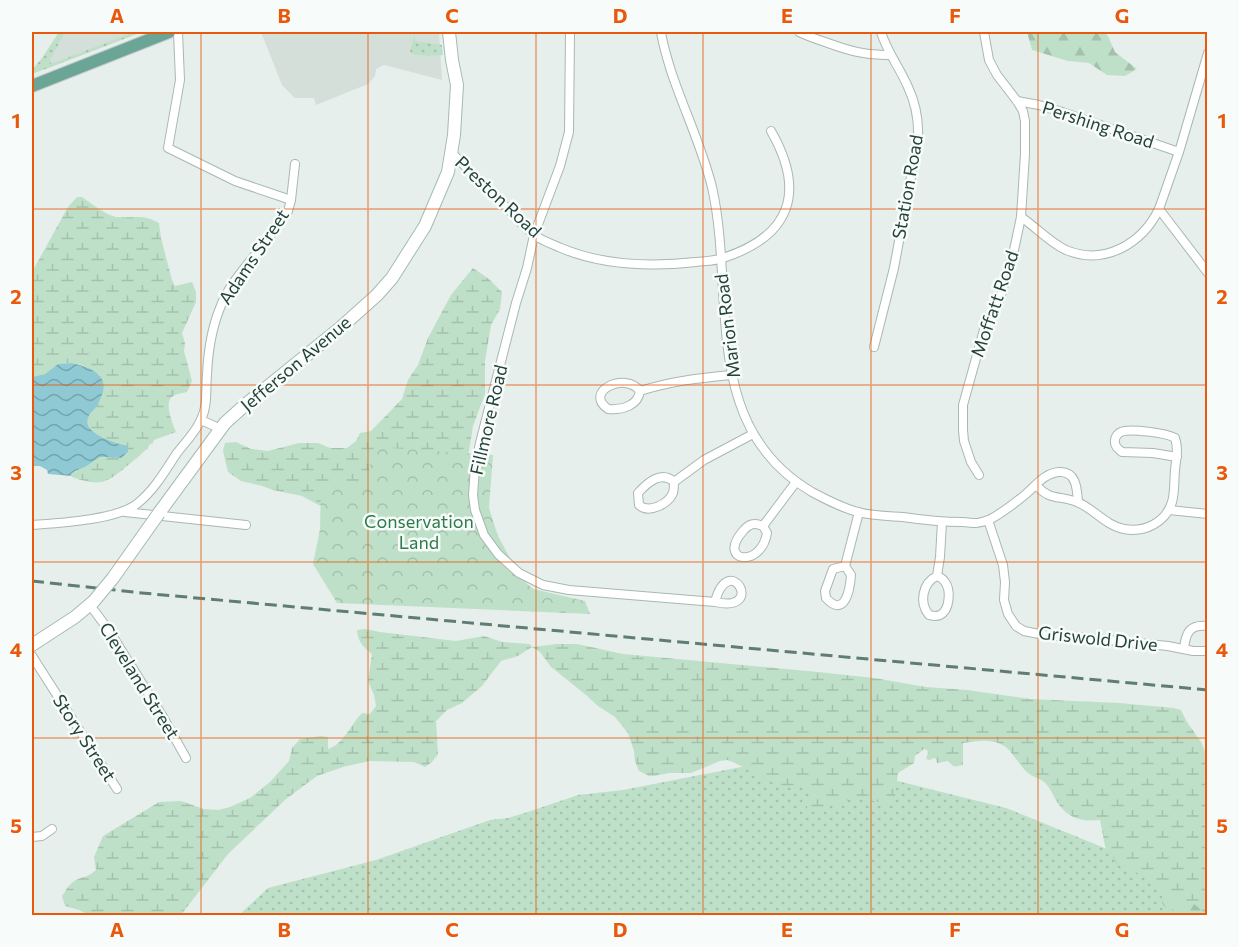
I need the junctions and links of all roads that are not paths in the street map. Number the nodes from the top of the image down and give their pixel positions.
1 (169, 32) edge
2 (178, 32) edge
3 (449, 32) edge
4 (570, 32) edge
5 (661, 32) edge
6 (799, 32) edge
7 (881, 32) edge
8 (984, 32) edge
9 (1208, 53) edge
10 (890, 55) junction
11 (32, 86) edge
12 (1017, 101) junction
13 (771, 131) dead end
14 (1179, 152) junction
15 (452, 153) junction
16 (295, 164) dead end
17 (291, 200) junction
18 (1159, 209) junction
19 (1021, 217) junction
20 (534, 235) junction
21 (721, 259) junction
22 (1208, 273) edge
23 (874, 347) dead end
24 (732, 375) junction
25 (640, 390) junction
26 (201, 420) junction
27 (219, 432) junction
28 (753, 434) junction
29 (1177, 457) junction
30 (979, 475) dead end
31 (674, 482) junction
32 (796, 482) junction
33 (1036, 485) junction
34 (1078, 502) junction
35 (1169, 510) junction
36 (123, 512) junction
37 (859, 512) junction
38 (1208, 514) edge
39 (988, 520) junction
40 (942, 522) junction
41 (32, 525) edge
42 (246, 525) dead end
43 (763, 526) junction
44 (845, 566) junction
45 (937, 576) junction
46 (715, 602) dead end
47 (92, 603) junction
48 (1208, 626) edge
49 (32, 645) edge
50 (1184, 648) junction
51 (1208, 651) edge
52 (32, 656) edge
53 (186, 758) dead end
54 (117, 789) dead end
55 (52, 829) dead end
56 (32, 837) edge

1 - 11 main road
2 - 17 street
3 - 15 main road, Jefferson Avenue
4 - 20 street, Fillmore Road
5 - 21 street, Marion Road
6 - 10 street
7 - 10 street, Station Road
8 - 12 street, Moffatt Road
9 - 14 street
10 - 23 street, Station Road
12 - 14 street, Pershing Road
12 - 19 street, Moffatt Road
13 - 21 street, Preston Road
14 - 18 street
15 - 20 street, Preston Road
15 - 27 main road, Jefferson Avenue
16 - 17 street, Adams Street
17 - 26 street, Adams Street
18 - 19 street
18 - 22 street
19 - 30 street, Moffatt Road
20 - 21 street, Preston Road
20 - 46 street, Fillmore Road
21 - 24 street, Marion Road
24 - 25 street
24 - 28 street, Marion Road
25 - 25 street
26 - 27 street
26 - 36 street
27 - 47 main road, Jefferson Avenue, bridge
28 - 31 street
28 - 32 street, Marion Road
29 - 29 street
29 - 35 street
31 - 31 street
32 - 37 street, Marion Road
32 - 43 street
33 - 34 street
33 - 34 street
33 - 39 street
34 - 35 street
35 - 38 street
36 - 41 street
36 - 42 street
37 - 40 street, Marion Road
37 - 44 street
39 - 40 street, Marion Road
39 - 50 street, Griswold Drive
40 - 45 street
43 - 43 street
44 - 44 street
45 - 45 street
47 - 49 main road, Jefferson Avenue
47 - 53 street, Cleveland Street
48 - 50 street, Griswold Drive
50 - 51 street, Griswold Drive
52 - 54 street, Story Street
55 - 56 street

